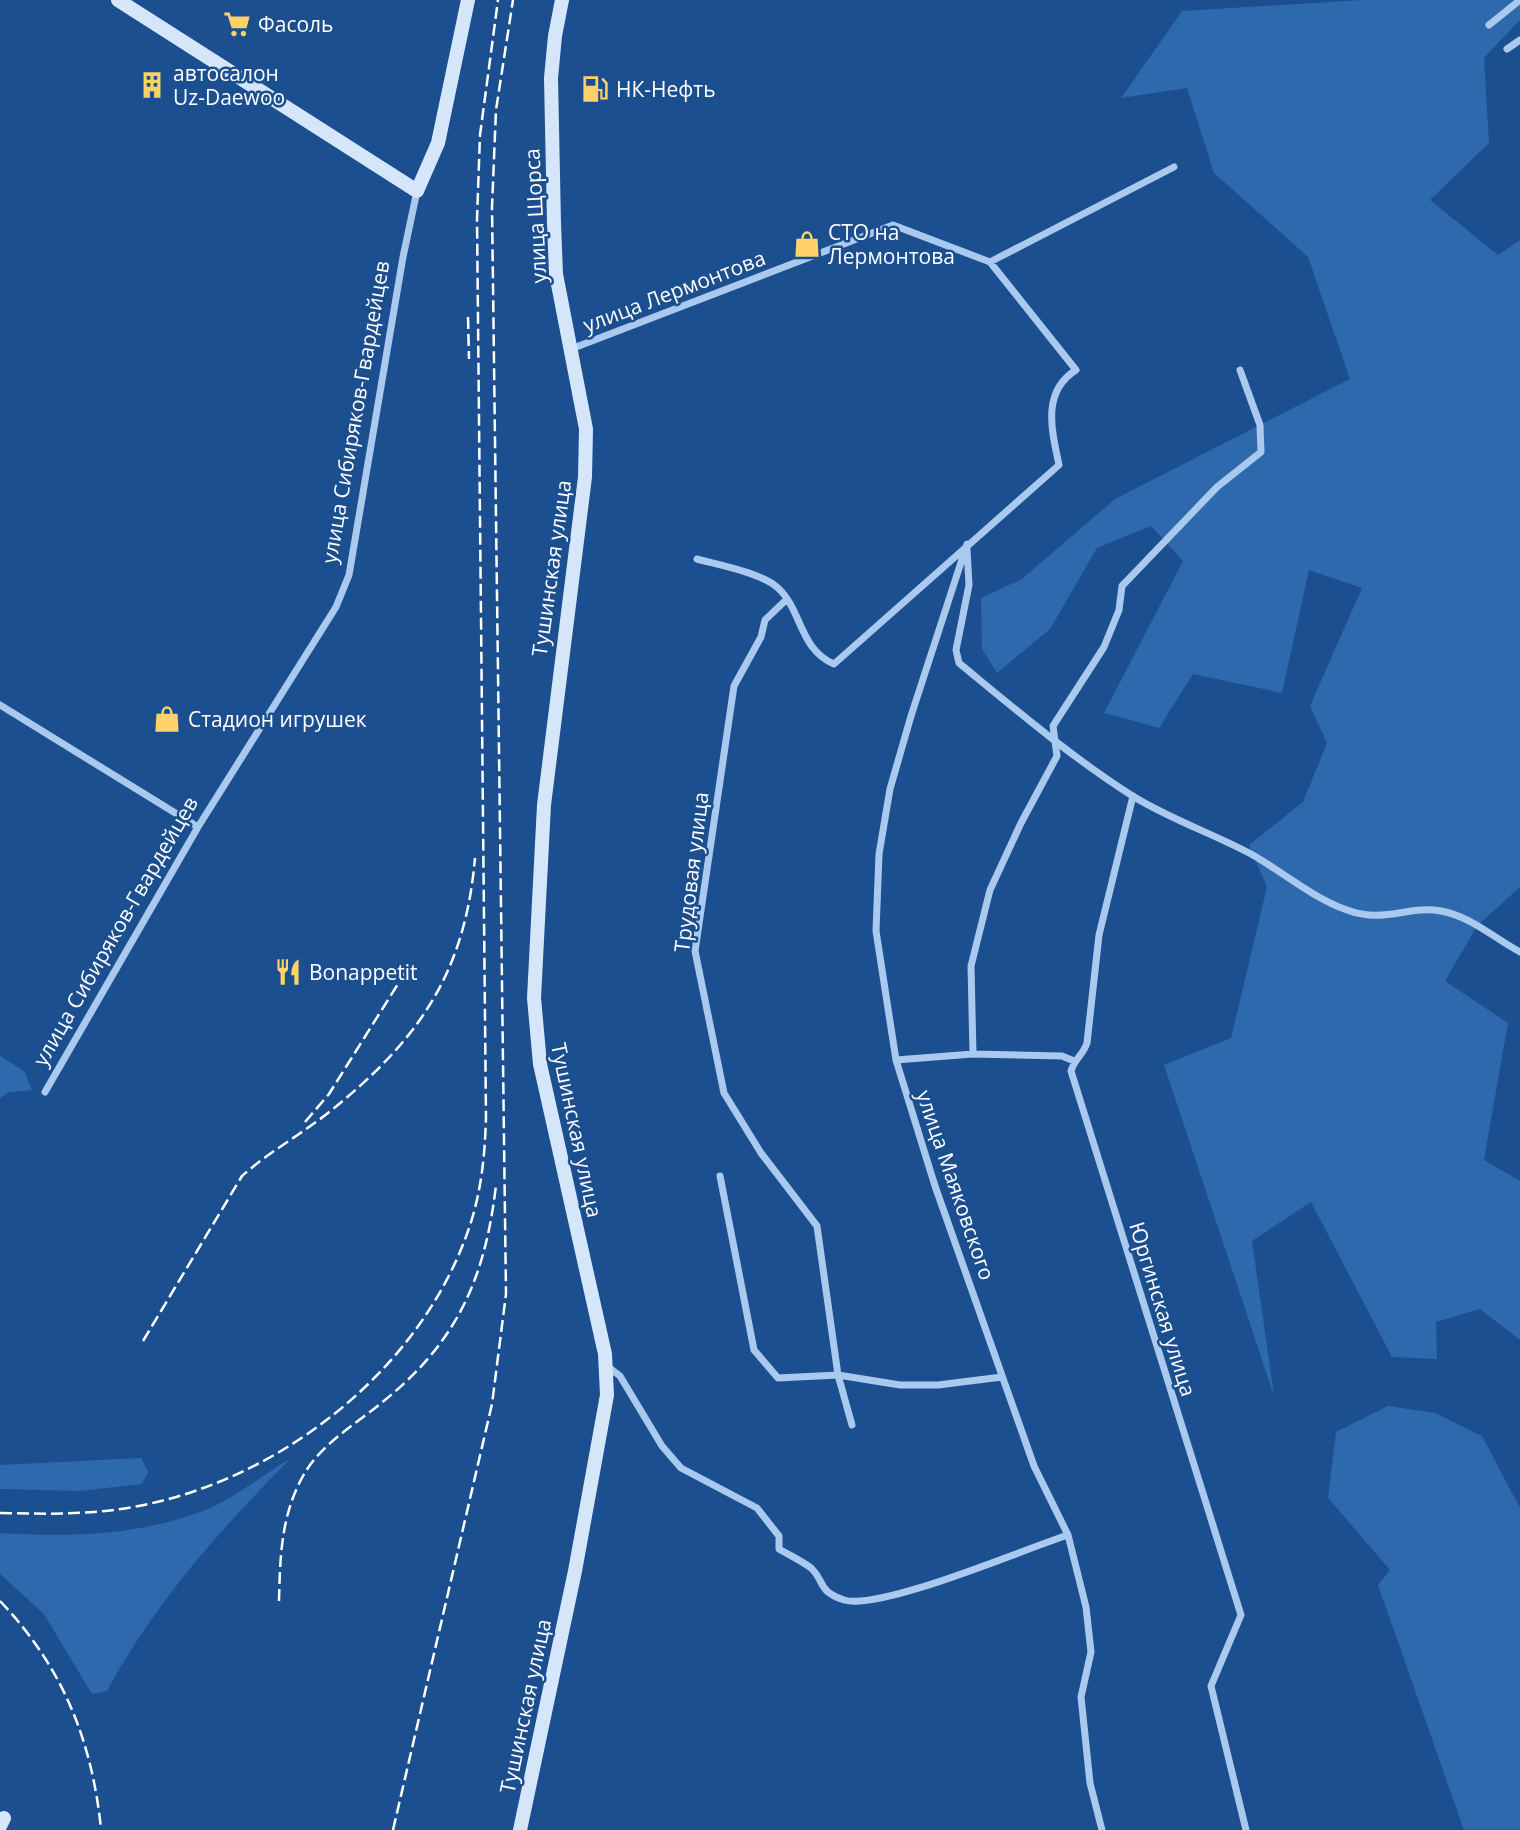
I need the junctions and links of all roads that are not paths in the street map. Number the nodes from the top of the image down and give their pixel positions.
1 (118, 0) edge
2 (468, 0) edge
3 (562, 0) edge
4 (1520, 0) edge
5 (1489, 25) dead end
6 (1520, 40) edge
7 (1507, 49) dead end
8 (1174, 167) dead end
9 (417, 191) junction
10 (990, 262) junction
11 (570, 349) junction
12 (1240, 370) dead end
13 (586, 429) joint
14 (967, 544) junction
15 (697, 559) dead end
16 (787, 599) junction
17 (0, 705) edge
18 (1055, 743) junction
19 (1133, 796) junction
20 (198, 827) junction
21 (1520, 952) edge
22 (973, 1054) junction
23 (896, 1060) junction
24 (1074, 1061) junction
25 (45, 1092) dead end
26 (720, 1176) dead end
27 (607, 1365) junction
28 (838, 1375) junction
29 (1002, 1377) junction
30 (852, 1424) dead end
31 (1068, 1535) junction
32 (520, 1830) edge
33 (1102, 1830) edge
34 (1246, 1830) edge

1 - 9 main road
2 - 9 main road, улица Сибиряков-Гвардейцев
3 - 11 main road, улица Щорса
4 - 5 street
6 - 7 street
8 - 10 street
9 - 20 street, улица Сибиряков-Гвардейцев
10 - 11 street, улица Лермонтова
10 - 14 street
11 - 13 main road, улица Щорса
12 - 18 street
13 - 27 main road, Тушинская улица
14 - 16 street
14 - 18 street
14 - 23 street, улица Маяковского
15 - 16 street
16 - 28 street, Трудовая улица
17 - 20 street
18 - 19 street
18 - 22 street
19 - 21 street
19 - 24 street
20 - 25 street, улица Сибиряков-Гвардейцев
22 - 23 street
22 - 24 street
23 - 29 street, улица Маяковского
24 - 34 street, Юргинская улица
26 - 28 street
27 - 31 street
27 - 32 main road, Тушинская улица
28 - 29 street
28 - 30 street, Трудовая улица
29 - 31 street, улица Маяковского
31 - 33 street, улица Маяковского

